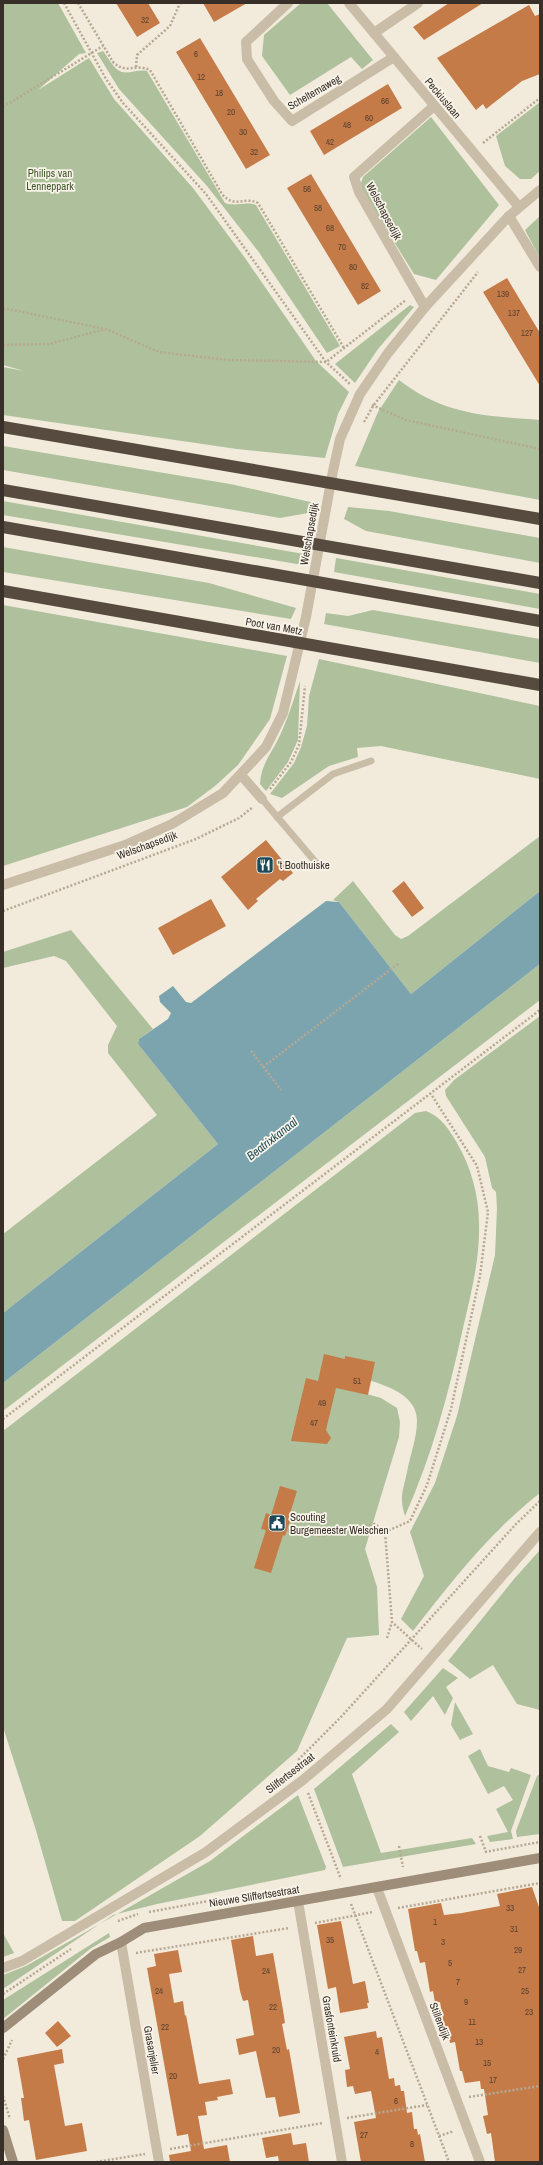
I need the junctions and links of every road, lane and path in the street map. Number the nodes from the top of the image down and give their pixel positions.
1 (64, 3) edge
2 (78, 3) edge
3 (180, 3) edge
4 (288, 3) edge
5 (349, 3) edge
6 (418, 3) edge
7 (374, 33) junction
8 (103, 46) junction
9 (91, 53) junction
10 (394, 57) junction
11 (136, 68) junction
12 (540, 98) edge
13 (434, 106) junction
14 (3, 107) edge
15 (472, 152) junction
16 (540, 190) edge
17 (519, 207) junction
18 (509, 216) junction
19 (540, 267) edge
20 (479, 271) dead end
21 (416, 292) junction
22 (425, 307) junction
23 (3, 308) edge
24 (106, 329) junction
25 (3, 345) edge
26 (344, 348) junction
27 (326, 362) junction
28 (360, 394) junction
29 (3, 427) edge
30 (540, 449) edge
31 (3, 490) edge
32 (540, 519) edge
33 (3, 527) edge
34 (540, 583) edge
35 (3, 591) edge
36 (540, 621) edge
37 (540, 685) edge
38 (371, 761) dead end
39 (241, 775) junction
40 (262, 799) junction
41 (277, 817) junction
42 (318, 865) dead end
43 (3, 885) edge
44 (3, 911) edge
45 (399, 963) dead end
46 (540, 1010) edge
47 (251, 1051) dead end
48 (263, 1067) junction
49 (280, 1090) dead end
50 (431, 1094) junction
51 (3, 1419) edge
52 (287, 1530) dead end
53 (385, 1532) junction
54 (540, 1532) edge
55 (392, 1622) junction
56 (387, 1638) dead end
57 (431, 1657) junction
58 (480, 1836) dead end
59 (399, 1846) dead end
60 (540, 1858) edge
61 (403, 1867) dead end
62 (492, 1867) junction
63 (341, 1878) dead end
64 (540, 1883) edge
65 (377, 1888) junction
66 (347, 1893) junction
67 (298, 1901) junction
68 (386, 1911) junction
69 (356, 1915) junction
70 (302, 1926) junction
71 (121, 1942) junction
72 (123, 1955) junction
73 (3, 1968) edge
74 (3, 2028) edge
75 (15, 2037) dead end
76 (3, 2059) edge
77 (540, 2086) edge
78 (456, 2099) junction
79 (428, 2105) junction
80 (335, 2121) junction
81 (3, 2130) edge
82 (157, 2151) junction
83 (12, 2162) edge
84 (96, 2162) edge
85 (159, 2162) edge
86 (342, 2162) edge
87 (449, 2162) edge
88 (480, 2162) edge

1 - 9 path
2 - 8 path
3 - 11 path
4 - 10 street, Scheltemaweg
5 - 7 street, Peckiuslaan
6 - 7 street
7 - 10 street, Peckiuslaan
8 - 9 path
8 - 11 path
9 - 14 path
9 - 27 path
10 - 13 street, Peckiuslaan
11 - 26 path
12 - 15 path
13 - 15 street, Peckiuslaan
13 - 21 street, Welschapsedijk
15 - 17 street, Peckiuslaan
16 - 17 street, Welschapsedijk
17 - 18 street, Welschapsedijk
18 - 19 street
18 - 22 street, Welschapsedijk
20 - 30 path
21 - 22 street, Welschapsedijk
21 - 26 path
22 - 28 street, Welschapsedijk
23 - 24 path
24 - 25 path
24 - 27 path
26 - 27 path
27 - 28 path
28 - 39 street, Welschapsedijk
29 - 32 highway
31 - 34 highway
33 - 36 highway
35 - 37 highway, Poot van Metz
38 - 41 lane
39 - 40 street
39 - 43 street, Welschapsedijk
40 - 41 lane
40 - 44 path, Welschapsedijk
41 - 42 lane
45 - 48 path
46 - 50 path
47 - 48 path
48 - 49 path
50 - 51 path
50 - 53 path
52 - 53 path
53 - 55 path
54 - 57 street, Sliffertsestraat
55 - 56 path
55 - 57 path
57 - 73 street, Sliffertsestraat
58 - 62 path
59 - 61 path
60 - 62 street, Nieuwe Sliffertsestraat
62 - 65 street, Nieuwe Sliffertsestraat
63 - 66 path
64 - 68 path
65 - 66 street, Nieuwe Sliffertsestraat
65 - 68 street, Stillendijk
66 - 67 street, Nieuwe Sliffertsestraat
66 - 69 path
67 - 70 street, Grasfonteinkruid
67 - 71 street, Nieuwe Sliffertsestraat
68 - 69 path
68 - 78 street, Stillendijk
69 - 70 path
69 - 79 path
70 - 72 path
70 - 80 street, Grasfonteinkruid
71 - 72 street, Grasanjelier
71 - 74 street, Nieuwe Sliffertsestraat
72 - 82 street, Grasanjelier
75 - 76 path
77 - 78 path
78 - 88 street, Stillendijk
79 - 80 path
79 - 87 path
80 - 82 path
80 - 86 street, Grasfonteinkruid
81 - 83 street
82 - 84 path
82 - 85 street, Grasanjelier

